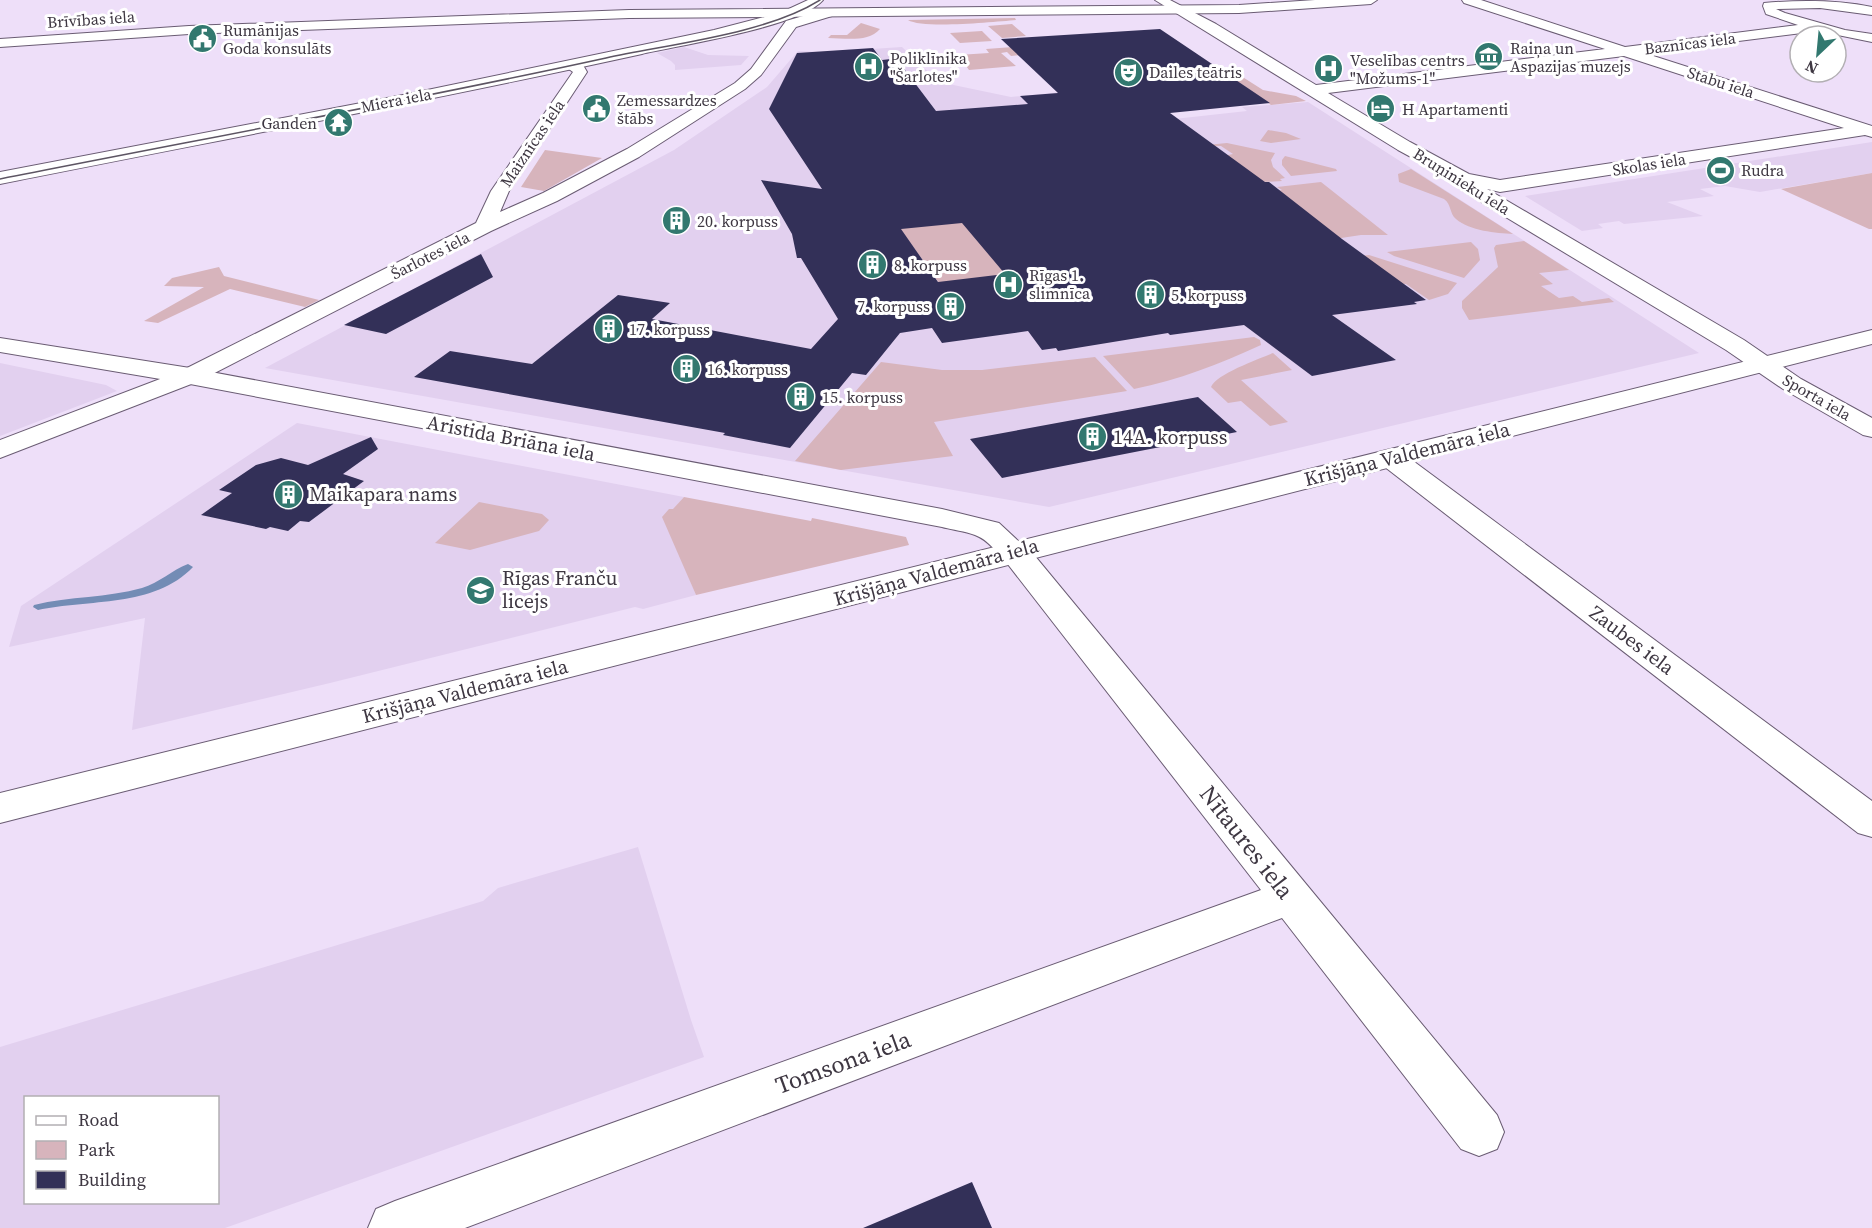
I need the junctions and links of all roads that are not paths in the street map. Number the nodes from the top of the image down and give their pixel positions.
1 (817, 0) edge
2 (1161, 0) edge
3 (1371, 0) edge
4 (1468, 0) edge
5 (1781, 1) edge
6 (1182, 10) junction
7 (1872, 11) edge
8 (790, 13) junction
9 (827, 13) junction
10 (1808, 24) edge
11 (1788, 31) edge
12 (1848, 33) edge
13 (1872, 38) edge
14 (0, 43) edge
15 (1623, 51) junction
16 (570, 65) junction
17 (1312, 90) junction
18 (1870, 131) edge
19 (0, 178) edge
20 (1463, 178) junction
21 (484, 227) junction
22 (1872, 337) edge
23 (0, 345) edge
24 (1763, 364) junction
25 (190, 376) junction
26 (1872, 429) edge
27 (0, 450) edge
28 (1391, 458) junction
29 (1014, 551) junction
30 (0, 808) edge
31 (1872, 822) edge
32 (1291, 897) junction
33 (1479, 1132) dead end
34 (394, 1228) edge

1 - 8 main road
2 - 6 main road, Bruņinieku iela
3 - 6 main road, Brīvības iela
4 - 15 main road, Stabu iela
5 - 7 main road
5 - 10 main road
6 - 9 main road, Brīvības iela
6 - 17 main road, Bruņinieku iela
8 - 9 main road, Brīvības iela
8 - 14 main road, Brīvības iela
8 - 16 main road, Miera iela
9 - 21 main road, Šarlotes iela
11 - 15 main road, Baznīcas iela
12 - 13 main road
15 - 17 main road, Baznīcas iela
15 - 18 main road, Stabu iela
16 - 19 main road, Miera iela
16 - 21 main road, Maiznīcas iela
17 - 20 main road, Bruņinieku iela
18 - 20 main road, Skolas iela
20 - 24 main road, Bruņinieku iela
21 - 25 main road, Šarlotes iela
22 - 24 main road, Krišjāņa Valdemāra iela
23 - 25 main road, Aristida Briāna iela
24 - 26 main road, Sporta iela
24 - 28 main road, Krišjāņa Valdemāra iela
25 - 27 main road, Šarlotes iela
25 - 29 main road, Aristida Briāna iela
28 - 29 main road, Krišjāņa Valdemāra iela
28 - 31 main road, Zaubes iela
29 - 30 main road, Krišjāņa Valdemāra iela
29 - 32 main road, Nītaures iela
32 - 33 main road, Nītaures iela
32 - 34 main road, Tomsona iela

